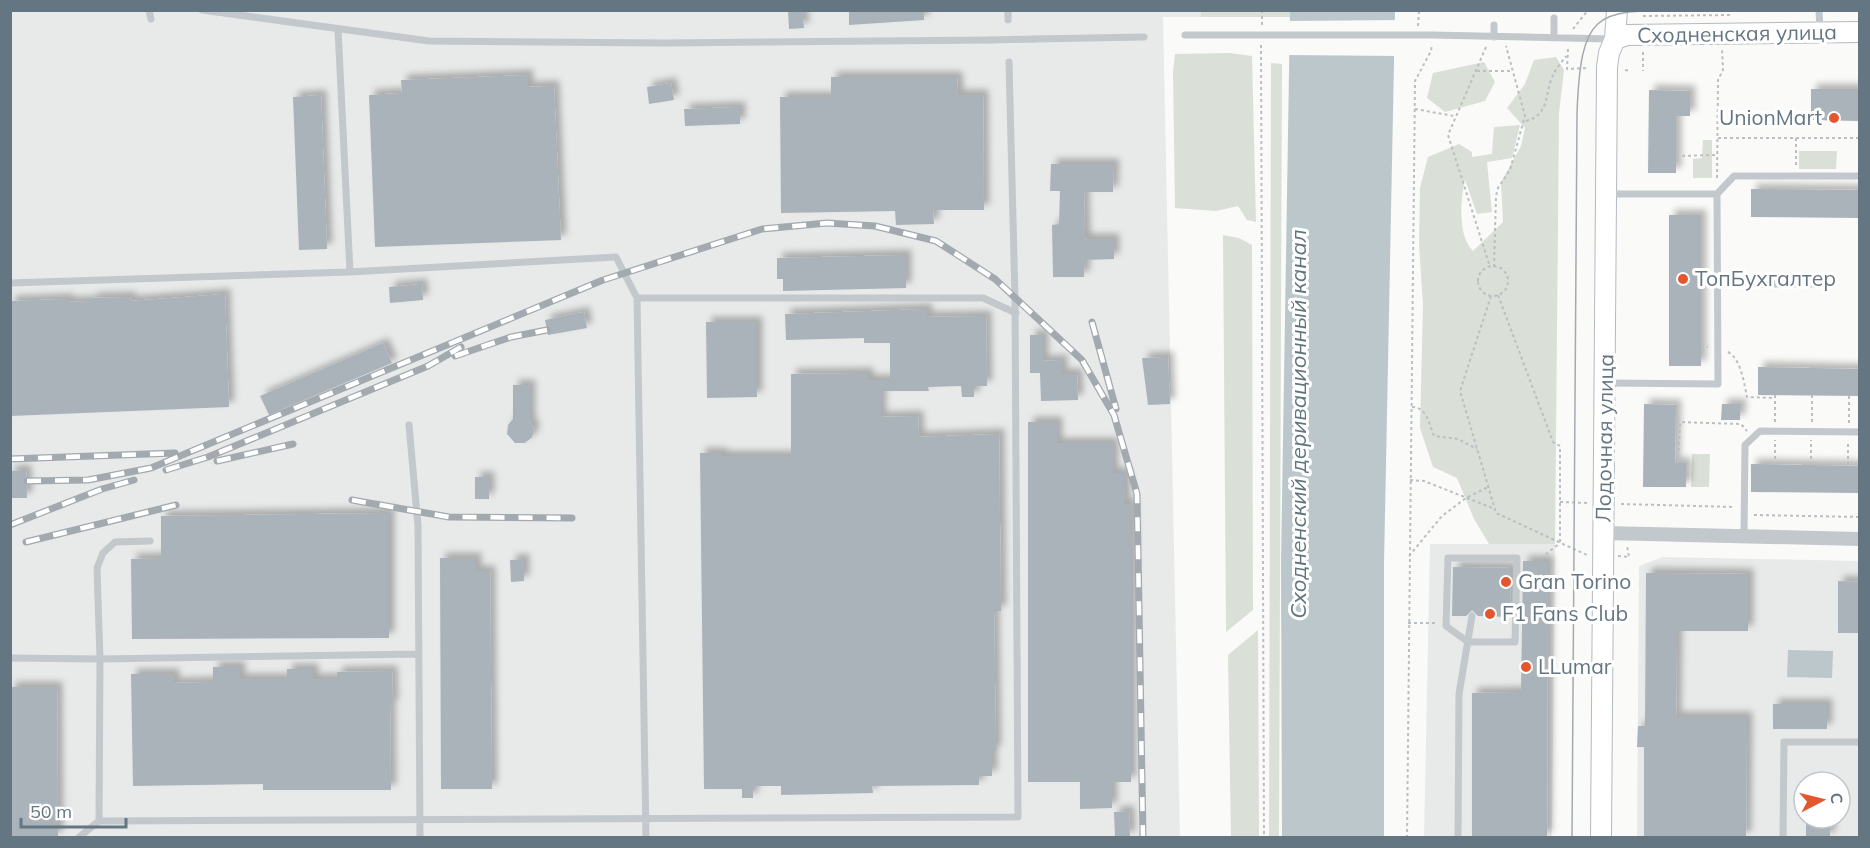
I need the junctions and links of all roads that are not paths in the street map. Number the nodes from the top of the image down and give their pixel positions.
1 (202, 10) edge
2 (1008, 10) edge
3 (1617, 10) edge
4 (1819, 10) edge
5 (1554, 18) dead end
6 (1008, 20) dead end
7 (1494, 25) dead end
8 (338, 29) junction
9 (1860, 32) edge
10 (1820, 33) junction
11 (1185, 35) dead end
12 (1144, 37) dead end
13 (1492, 37) junction
14 (1554, 38) junction
15 (1615, 39) junction
16 (1009, 62) dead end
17 (1860, 176) edge
18 (1608, 194) junction
19 (1717, 194) junction
20 (350, 272) junction
21 (10, 283) edge
22 (1717, 284) junction
23 (1819, 284) dead end
24 (637, 298) junction
25 (1016, 313) junction
26 (1606, 383) junction
27 (409, 425) dead end
28 (1860, 432) edge
29 (1604, 533) junction
30 (1744, 536) junction
31 (1860, 539) edge
32 (150, 542) dead end
33 (1474, 558) junction
34 (1474, 567) dead end
35 (1472, 616) dead end
36 (1468, 642) junction
37 (419, 654) junction
38 (10, 658) edge
39 (100, 659) junction
40 (1860, 742) edge
41 (646, 819) junction
42 (420, 820) junction
43 (99, 821) junction
44 (78, 837) edge
45 (420, 837) edge
46 (646, 837) edge
47 (1458, 837) edge
48 (1601, 837) edge
49 (1783, 837) edge

1 - 8 lane
2 - 6 lane
3 - 15 street, Лодочная улица
4 - 10 lane
5 - 14 lane
7 - 13 lane
8 - 12 lane, bridge
8 - 20 lane
9 - 10 street, Сходненская улица
10 - 15 street, Сходненская улица
11 - 13 lane
13 - 14 lane
14 - 15 lane
15 - 18 street, Лодочная улица
16 - 25 lane
17 - 19 lane
18 - 19 lane
18 - 26 street, Лодочная улица
19 - 22 lane
20 - 21 lane
20 - 24 lane
22 - 23 lane
22 - 26 lane
24 - 25 lane
24 - 41 lane
25 - 41 lane
26 - 29 street, Лодочная улица
27 - 37 lane
28 - 30 lane
29 - 30 street
29 - 48 street, Лодочная улица
30 - 31 street
32 - 39 lane
33 - 34 lane
33 - 36 lane
33 - 36 lane
35 - 36 lane
36 - 47 lane
37 - 39 lane
37 - 42 lane
38 - 39 lane
39 - 43 lane
40 - 49 lane
41 - 42 lane
41 - 46 lane
42 - 43 lane
42 - 45 lane
43 - 44 lane

